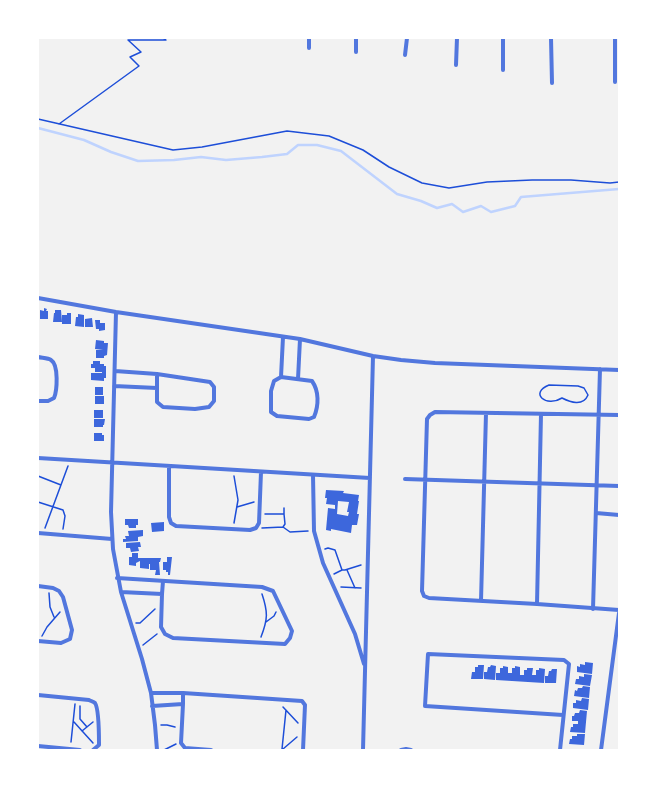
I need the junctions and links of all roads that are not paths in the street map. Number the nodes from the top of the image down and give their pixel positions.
1 (309, 38) edge
2 (356, 38) edge
3 (407, 38) edge
4 (457, 38) edge
5 (502, 38) edge
6 (551, 38) edge
7 (616, 38) edge
8 (309, 48) dead end
9 (356, 52) dead end
10 (405, 56) dead end
11 (456, 64) dead end
12 (503, 70) dead end
13 (615, 82) dead end
14 (552, 83) dead end
15 (38, 298) edge
16 (116, 312) junction
17 (284, 337) junction
18 (300, 339) junction
19 (373, 356) junction
20 (38, 357) edge
21 (600, 369) junction
22 (619, 370) edge
23 (115, 371) junction
24 (157, 374) junction
25 (281, 377) junction
26 (298, 379) junction
27 (114, 386) junction
28 (157, 388) junction
29 (38, 401) edge
30 (486, 413) junction
31 (541, 414) junction
32 (599, 415) junction
33 (619, 415) edge
34 (38, 458) edge
35 (113, 463) junction
36 (169, 466) junction
37 (261, 472) junction
38 (313, 475) junction
39 (370, 478) junction
40 (405, 479) dead end
41 (426, 480) junction
42 (484, 482) junction
43 (540, 484) junction
44 (597, 485) junction
45 (619, 486) edge
46 (596, 513) junction
47 (619, 515) edge
48 (40, 533) edge
49 (112, 539) junction
50 (117, 578) junction
51 (163, 581) junction
52 (38, 586) edge
53 (121, 592) junction
54 (162, 594) junction
55 (481, 601) junction
56 (537, 604) junction
57 (593, 609) junction
58 (619, 612) edge
59 (39, 641) edge
60 (617, 645) edge
61 (365, 668) junction
62 (151, 693) junction
63 (183, 693) junction
64 (38, 695) edge
65 (183, 704) junction
66 (152, 706) junction
67 (563, 715) junction
68 (38, 746) edge
69 (70, 749) edge
70 (95, 749) edge
71 (80, 750) edge
72 (157, 750) edge
73 (211, 750) edge
74 (303, 750) edge
75 (363, 750) edge
76 (400, 750) edge
77 (411, 750) edge
78 (560, 750) edge
79 (601, 750) edge

1 - 8 street
2 - 9 street
3 - 10 street
4 - 11 street
5 - 12 street
6 - 14 street
7 - 13 street
15 - 16 street
16 - 17 street
16 - 23 street
17 - 18 street
17 - 25 street
18 - 19 street
18 - 26 street
19 - 21 street
19 - 39 street
20 - 29 street
21 - 22 street
21 - 32 street
23 - 24 street
23 - 27 street
24 - 28 street
24 - 28 street
25 - 26 street
25 - 26 street
27 - 28 street
27 - 35 street
30 - 31 street
30 - 41 street
30 - 42 street
31 - 32 street
31 - 43 street
32 - 33 street
32 - 44 street
34 - 35 street
35 - 36 street
35 - 49 street
36 - 37 street
36 - 37 street
37 - 38 street
38 - 39 street
38 - 61 street
39 - 61 street
40 - 41 street
41 - 42 street
41 - 55 street
42 - 43 street
42 - 55 street
43 - 44 street
43 - 56 street
44 - 45 street
44 - 46 street
46 - 47 street
46 - 57 street
48 - 49 street
49 - 50 street
50 - 51 street
50 - 53 street
51 - 54 street
51 - 54 street
52 - 59 street
53 - 54 street
53 - 62 street
55 - 56 street
56 - 57 street
57 - 58 street
58 - 60 street
60 - 79 street
61 - 75 street
62 - 63 street
62 - 66 street
63 - 65 street
63 - 74 street
64 - 70 street
65 - 66 street
65 - 73 street
66 - 72 street
67 - 67 street
67 - 78 street
68 - 69 street
69 - 71 street
76 - 77 street

